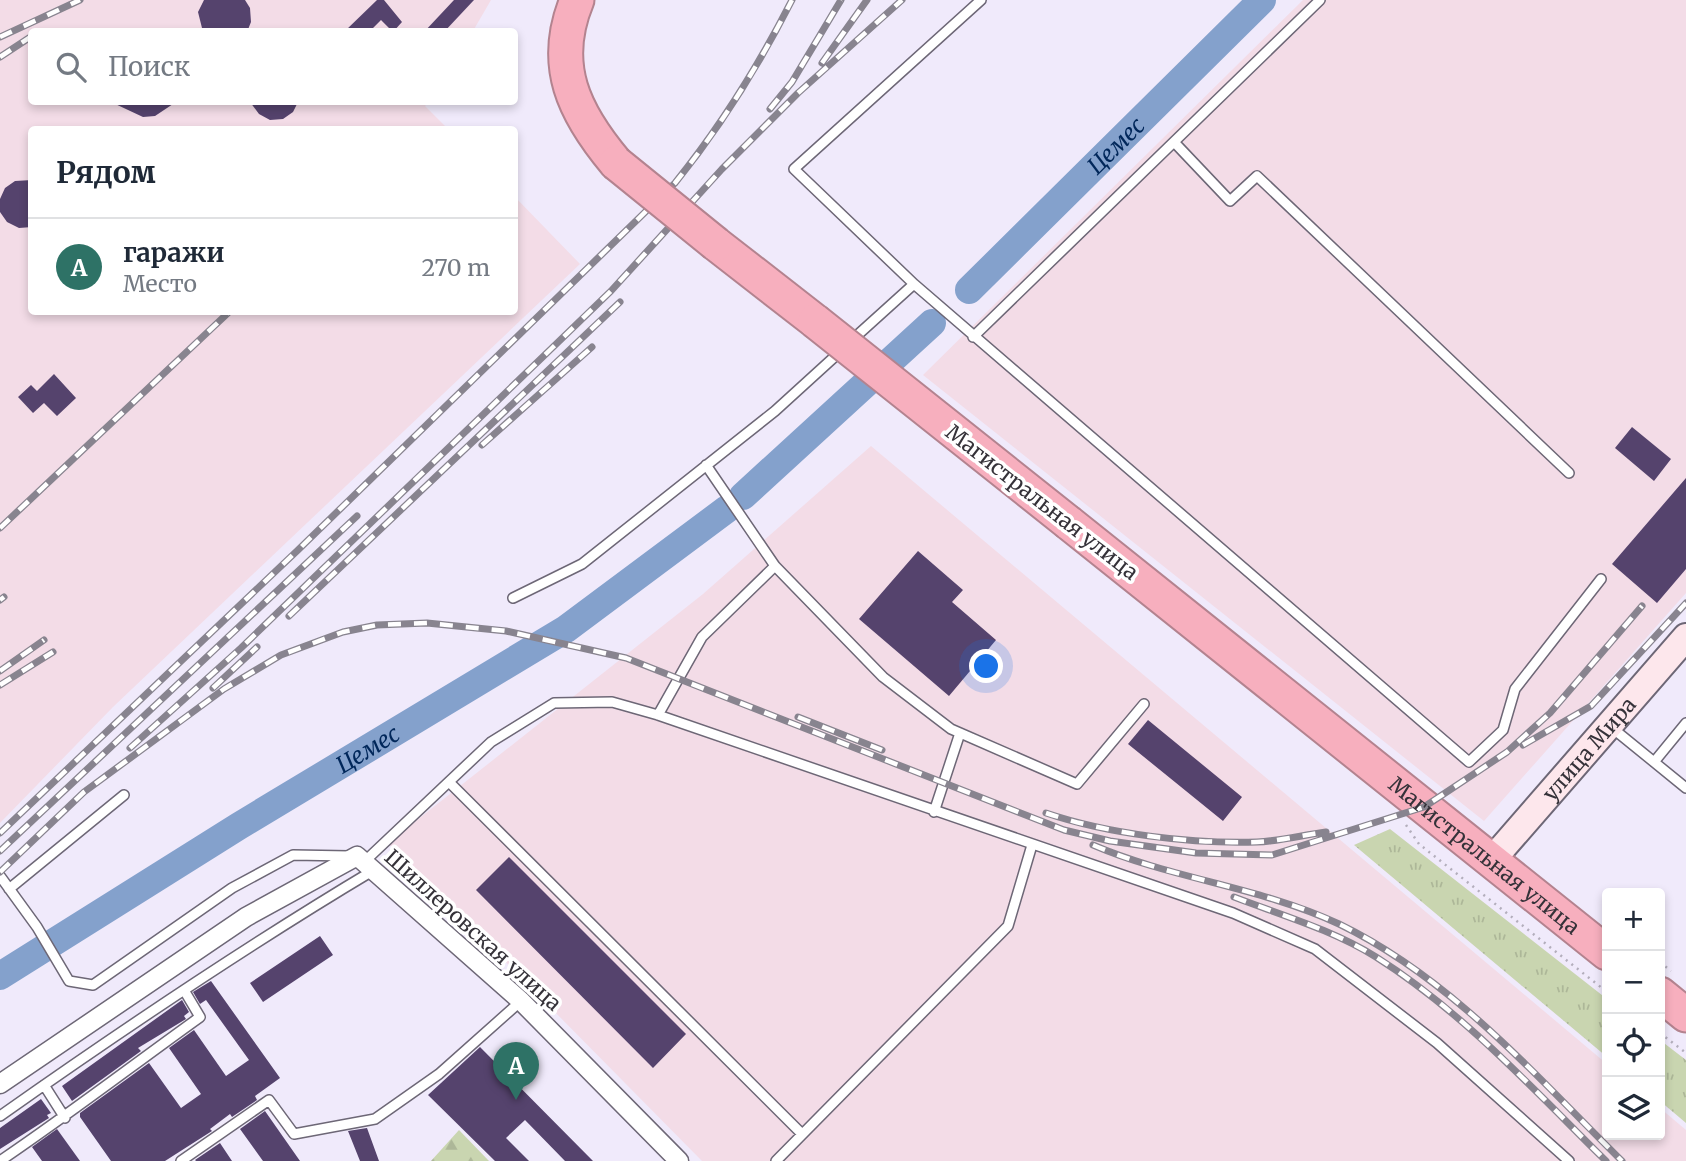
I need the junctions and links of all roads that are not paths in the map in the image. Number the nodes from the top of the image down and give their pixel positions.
1 (578, 0) edge
2 (981, 0) edge
3 (1320, 0) edge
4 (1174, 142) junction
5 (914, 284) junction
6 (973, 337) junction
7 (706, 465) junction
8 (1569, 473) dead end
9 (775, 566) junction
10 (1601, 579) dead end
11 (513, 598) dead end
12 (1686, 637) edge
13 (1144, 704) dead end
14 (658, 715) junction
15 (1686, 723) edge
16 (1609, 726) junction
17 (960, 733) junction
18 (1654, 762) junction
19 (449, 782) junction
20 (1686, 788) edge
21 (124, 794) dead end
22 (934, 812) junction
23 (1032, 845) junction
24 (1491, 861) junction
25 (365, 863) junction
26 (0, 876) edge
27 (9, 888) junction
28 (1604, 951) edge
29 (184, 990) junction
30 (1665, 998) edge
31 (521, 1001) junction
32 (1686, 1015) edge
33 (0, 1084) edge
34 (44, 1085) junction
35 (0, 1116) edge
36 (65, 1118) junction
37 (803, 1135) junction
38 (0, 1161) edge
39 (181, 1161) edge
40 (679, 1161) edge
41 (776, 1161) edge
42 (1569, 1161) edge

1 - 24 highway, Магистральная улица, bridge
2 - 5 lane
3 - 4 lane
4 - 6 lane
4 - 8 lane
5 - 6 lane
5 - 7 lane
6 - 10 lane
7 - 9 lane
7 - 11 lane
9 - 14 lane
9 - 17 lane
12 - 16 street, улица Мира
13 - 17 lane
14 - 19 lane
14 - 22 lane
15 - 18 lane
16 - 18 lane
16 - 24 street, улица Мира
17 - 22 lane
18 - 20 lane
19 - 25 lane
19 - 37 lane
21 - 27 lane
22 - 23 lane
23 - 37 lane
23 - 42 lane
24 - 28 highway, Магистральная улица
25 - 27 lane
25 - 29 lane
25 - 31 street, Шиллеровская улица
25 - 33 street, Шиллеровская улица
26 - 27 lane
29 - 34 lane
29 - 36 lane
30 - 32 highway
31 - 39 lane
31 - 40 street, Шиллеровская улица
34 - 35 lane
34 - 36 lane
36 - 38 lane
37 - 41 lane

